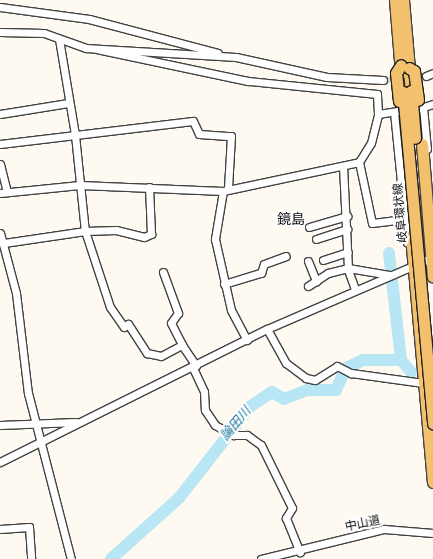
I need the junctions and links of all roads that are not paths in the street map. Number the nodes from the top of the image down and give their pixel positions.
1 (395, 0) edge
2 (403, 0) edge
3 (0, 7) edge
4 (0, 32) edge
5 (59, 39) junction
6 (403, 47) junction
7 (96, 48) junction
8 (236, 57) junction
9 (405, 66) junction
10 (433, 73) edge
11 (426, 76) tunnel mouth
12 (383, 80) tunnel mouth
13 (407, 91) junction
14 (68, 103) junction
15 (433, 104) edge
16 (423, 107) junction
17 (394, 112) junction
18 (0, 114) edge
19 (378, 114) junction
20 (75, 135) junction
21 (0, 144) edge
22 (358, 162) junction
23 (0, 164) edge
24 (343, 166) junction
25 (80, 185) junction
26 (149, 187) junction
27 (226, 190) junction
28 (4, 192) edge
29 (347, 216) junction
30 (405, 219) junction
31 (433, 221) edge
32 (309, 227) dead end
33 (347, 230) junction
34 (85, 231) junction
35 (0, 233) edge
36 (316, 239) dead end
37 (4, 243) junction
38 (348, 252) junction
39 (286, 256) dead end
40 (432, 257) edge
41 (323, 260) dead end
42 (308, 262) dead end
43 (412, 266) junction
44 (348, 268) junction
45 (163, 272) dead end
46 (390, 275) junction
47 (433, 277) edge
48 (316, 281) junction
49 (224, 284) junction
50 (308, 286) dead end
51 (355, 289) junction
52 (267, 329) junction
53 (433, 338) edge
54 (247, 340) junction
55 (182, 345) junction
56 (194, 367) junction
57 (423, 383) junction
58 (76, 422) junction
59 (36, 424) junction
60 (433, 424) edge
61 (0, 425) edge
62 (41, 443) junction
63 (0, 462) edge
64 (433, 482) edge
65 (0, 529) edge
66 (433, 533) edge
67 (300, 552) junction
68 (31, 559) edge
69 (71, 559) edge
70 (261, 559) edge

1 - 6 main road, 岐阜環状線
2 - 6 main road, 岐阜環状線
3 - 8 street
4 - 5 street
5 - 7 street
5 - 14 street
6 - 9 main road, 岐阜環状線
7 - 8 street
7 - 19 street
8 - 12 street
9 - 13 main road, 岐阜環状線
9 - 40 main road, bridge
9 - 43 main road, bridge
10 - 11 street
13 - 53 main road, 岐阜環状線, bridge
13 - 60 main road, 岐阜環状線, bridge
14 - 18 street
14 - 20 street
15 - 16 street
16 - 17 street
16 - 31 street
17 - 19 street
17 - 30 street
19 - 22 street
20 - 21 street
20 - 25 street
20 - 27 street
22 - 24 street
22 - 30 street
23 - 28 street
24 - 27 street
24 - 29 street
25 - 26 street
25 - 28 street
25 - 34 street
26 - 27 street
26 - 34 street
27 - 49 street
29 - 32 street
29 - 33 street
30 - 43 street
33 - 36 street
33 - 38 street
34 - 37 street
34 - 55 street
35 - 37 street
37 - 59 street
38 - 41 street
38 - 44 street
39 - 49 street
40 - 43 street
40 - 47 main road
42 - 48 street
43 - 46 street
43 - 57 main road
44 - 46 street
44 - 48 street
44 - 51 street
45 - 55 street
46 - 51 street
48 - 50 street
49 - 54 street
51 - 52 street
52 - 54 street
52 - 57 street
54 - 56 street
55 - 56 street
56 - 58 street
56 - 67 street
57 - 64 main road
58 - 59 street
58 - 62 street
59 - 61 street
59 - 62 street
62 - 63 street
62 - 69 street
65 - 68 street
66 - 67 street, 中山道
67 - 70 street, 中山道

